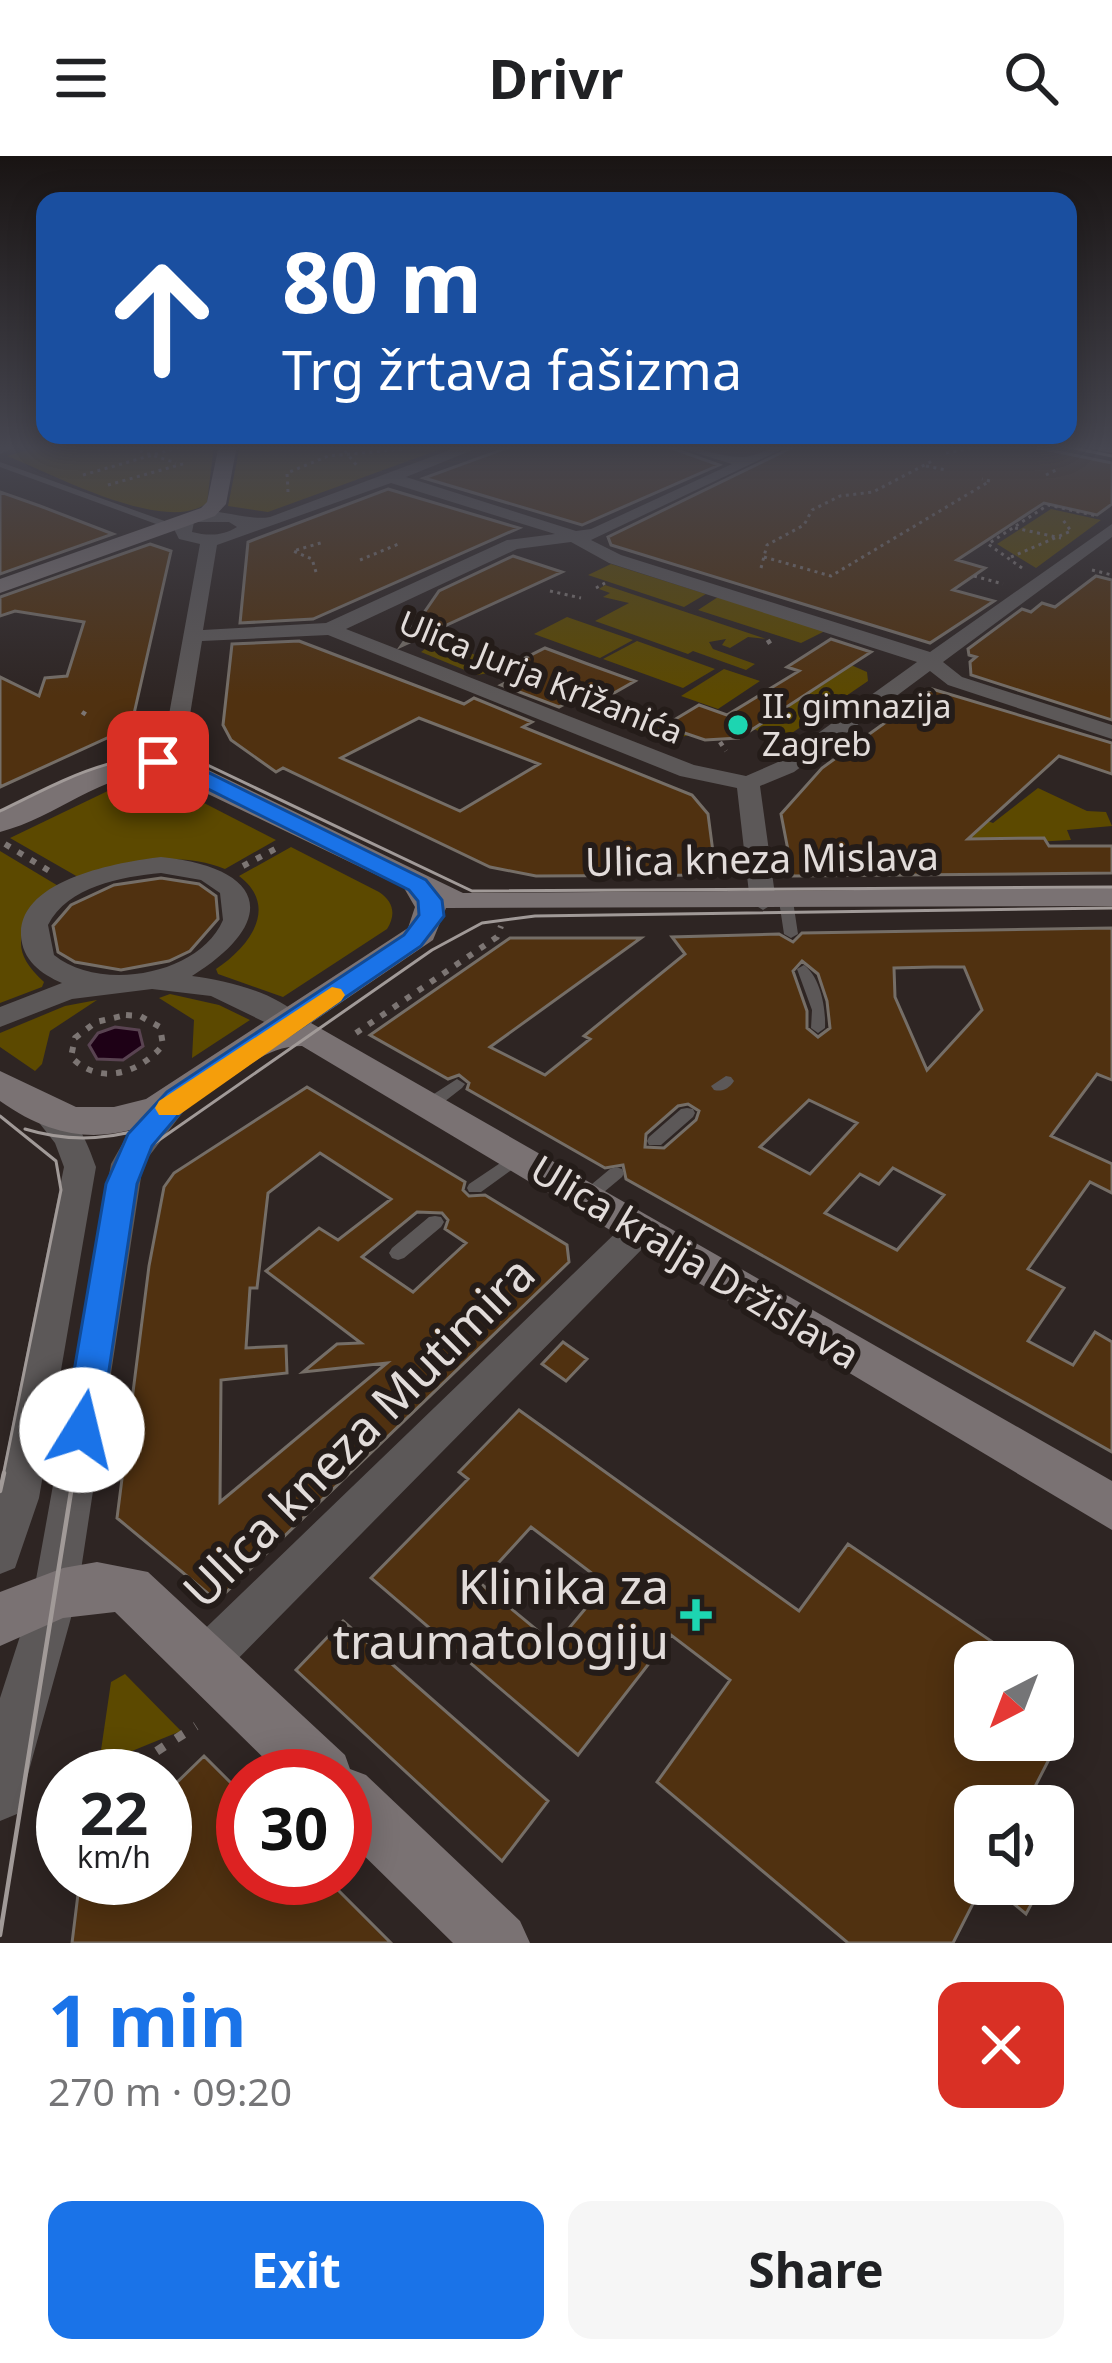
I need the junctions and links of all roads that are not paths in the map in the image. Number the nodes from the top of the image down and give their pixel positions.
1 (162, 528) edge
2 (182, 528) edge
3 (240, 528) edge
4 (531, 528) edge
5 (606, 528) edge
6 (1098, 528) edge
7 (538, 531) junction
8 (574, 537) junction
9 (209, 540) junction
10 (0, 586) edge
11 (330, 629) junction
12 (192, 636) junction
13 (931, 664) junction
14 (1112, 732) edge
15 (171, 764) junction
16 (748, 783) junction
17 (58, 795) junction
18 (0, 803) edge
19 (0, 823) edge
20 (418, 885) junction
21 (1112, 897) edge
22 (774, 901) junction
23 (791, 934) dead end
24 (804, 969) dead end
25 (125, 984) junction
26 (0, 1018) edge
27 (818, 1028) dead end
28 (283, 1029) junction
29 (0, 1083) edge
30 (177, 1099) junction
31 (687, 1113) dead end
32 (49, 1115) junction
33 (655, 1141) dead end
34 (518, 1157) junction
35 (475, 1188) dead end
36 (435, 1222) dead end
37 (640, 1230) junction
38 (398, 1253) dead end
39 (1112, 1507) edge
40 (0, 1554) edge
41 (55, 1596) junction
42 (0, 1620) edge
43 (204, 1660) junction
44 (296, 1749) edge
45 (0, 1797) edge
46 (372, 1822) edge
47 (498, 1943) edge

1 - 10 main road
2 - 9 street
3 - 9 street
4 - 7 street
5 - 8 street
6 - 13 street
7 - 8 street
7 - 11 street
8 - 13 street
9 - 12 street
11 - 12 street, Ulica Jurja Križanića
11 - 16 street, Ulica Jurja Križanića
12 - 15 street
13 - 14 street
13 - 16 street
15 - 17 main road
15 - 20 main road, Ulica kneza Mislava
16 - 22 street
17 - 18 main road
17 - 19 main road
20 - 22 main road, Ulica kneza Mislava
20 - 28 main road
21 - 22 main road, Ulica kneza Mislava
22 - 23 lane
24 - 27 lane
25 - 25 street
25 - 26 street
25 - 28 street
28 - 30 main road
28 - 34 main road, Ulica kralja Držislava
29 - 32 main road
30 - 32 main road
30 - 41 street
31 - 33 lane
32 - 40 street
34 - 35 lane
34 - 37 main road, Ulica kralja Držislava
36 - 38 lane
37 - 39 main road, Ulica kralja Držislava
37 - 43 street, Ulica kneza Mutimira
41 - 42 main road
41 - 43 main road
41 - 45 street
43 - 44 main road
46 - 47 main road

